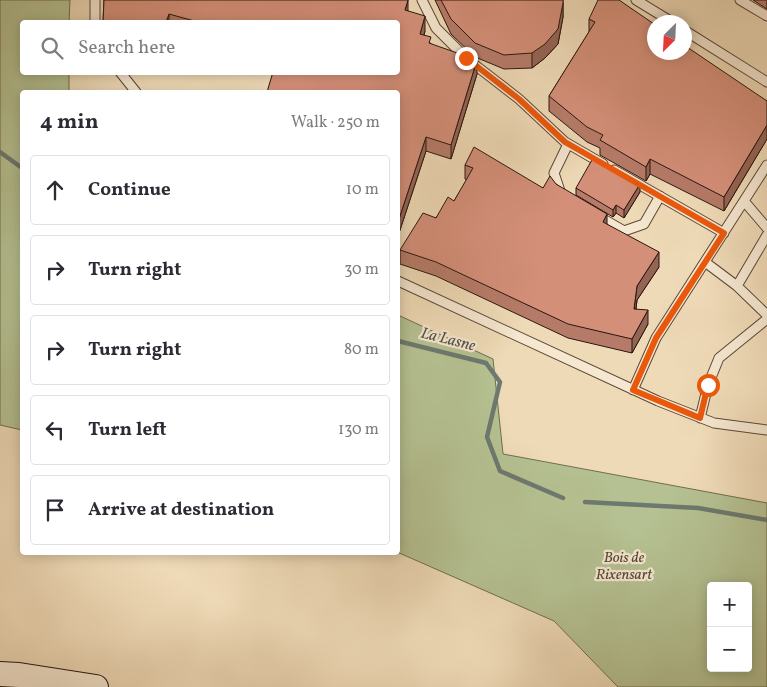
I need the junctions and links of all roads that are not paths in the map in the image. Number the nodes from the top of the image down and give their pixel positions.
1 (95, 0) edge
2 (422, 0) edge
3 (636, 0) edge
4 (740, 0) edge
5 (661, 15) edge
6 (767, 16) edge
7 (95, 20) edge
8 (692, 35) edge
9 (122, 75) edge
10 (767, 82) edge
11 (134, 90) edge
12 (568, 144) junction
13 (767, 165) edge
14 (660, 196) junction
15 (567, 197) edge
16 (744, 202) junction
17 (591, 212) edge
18 (767, 228) edge
19 (724, 233) junction
20 (767, 235) edge
21 (705, 262) junction
22 (400, 282) edge
23 (737, 286) junction
24 (767, 317) edge
25 (633, 390) junction
26 (700, 418) junction
27 (767, 430) edge
28 (0, 674) edge
29 (96, 687) edge

1 - 7 lane
2 - 12 lane
3 - 5 lane
4 - 6 lane
8 - 10 lane
9 - 11 lane
12 - 14 lane
12 - 15 lane
13 - 16 lane
14 - 17 lane
14 - 19 lane
16 - 18 lane
16 - 19 lane
19 - 21 lane
20 - 23 lane
21 - 23 lane
21 - 25 lane
22 - 25 lane
23 - 24 lane
24 - 26 lane
25 - 26 lane
26 - 27 lane
28 - 29 street

